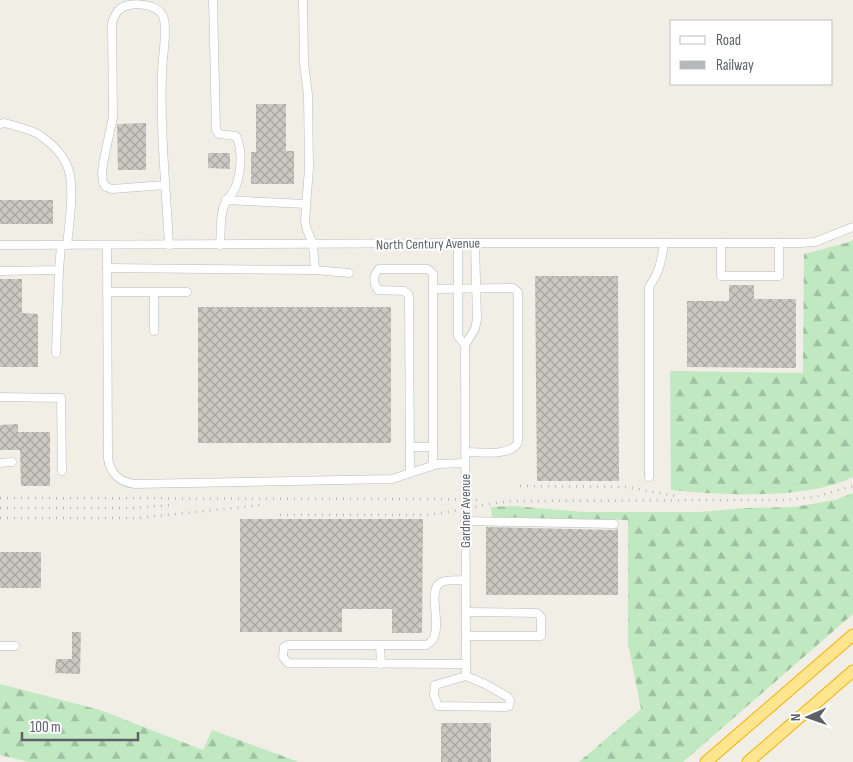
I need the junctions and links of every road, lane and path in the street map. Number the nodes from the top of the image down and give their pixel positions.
1 (213, 0) edge
2 (303, 0) edge
3 (0, 124) edge
4 (165, 186) junction
5 (226, 200) junction
6 (306, 204) junction
7 (853, 227) edge
8 (474, 243) junction
9 (664, 243) junction
10 (721, 243) junction
11 (779, 243) junction
12 (313, 244) junction
13 (458, 244) junction
14 (0, 245) edge
15 (64, 245) junction
16 (106, 245) junction
17 (169, 245) junction
18 (220, 245) junction
19 (107, 268) junction
20 (59, 270) junction
21 (316, 270) junction
22 (0, 271) edge
23 (349, 273) dead end
24 (458, 288) junction
25 (476, 288) junction
26 (433, 289) junction
27 (107, 292) junction
28 (154, 292) junction
29 (187, 292) dead end
30 (154, 331) dead end
31 (465, 345) junction
32 (56, 353) dead end
33 (0, 397) edge
34 (410, 447) junction
35 (433, 447) junction
36 (465, 452) junction
37 (0, 462) edge
38 (12, 462) dead end
39 (465, 463) junction
40 (433, 465) junction
41 (62, 471) dead end
42 (410, 473) junction
43 (649, 478) dead end
44 (465, 521) junction
45 (614, 524) dead end
46 (466, 580) junction
47 (466, 612) junction
48 (853, 635) edge
49 (466, 636) junction
50 (380, 645) junction
51 (0, 646) edge
52 (15, 646) dead end
53 (381, 664) junction
54 (466, 664) junction
55 (853, 671) edge
56 (466, 676) junction
57 (706, 762) edge
58 (748, 762) edge

1 - 5 street
2 - 6 street
3 - 15 street
4 - 4 street
4 - 17 street
5 - 6 street
5 - 18 street
6 - 12 street
7 - 11 street, North Century Avenue
8 - 9 street, North Century Avenue
8 - 13 street, North Century Avenue
8 - 25 street, Gardner Avenue
9 - 10 street, North Century Avenue
9 - 43 street
10 - 11 street, North Century Avenue
10 - 11 street
12 - 13 street, North Century Avenue
12 - 18 street, North Century Avenue
12 - 21 street
13 - 24 street, Gardner Avenue
14 - 15 street, North Century Avenue
15 - 16 street, North Century Avenue
15 - 20 street
16 - 17 street, North Century Avenue
16 - 19 street
17 - 18 street, North Century Avenue
19 - 21 street
19 - 27 street
20 - 22 street
20 - 32 street
21 - 23 street
24 - 25 street
24 - 26 street
24 - 31 street, Gardner Avenue
25 - 31 street, Gardner Avenue
25 - 36 street
26 - 34 street
26 - 35 street
27 - 28 street
27 - 42 street
28 - 29 street
28 - 30 street
31 - 36 street, Gardner Avenue
33 - 41 street
34 - 35 street
34 - 42 street
35 - 40 street
36 - 39 street, Gardner Avenue
37 - 38 street
39 - 40 street
39 - 44 street, Gardner Avenue
40 - 42 street
44 - 45 street
44 - 46 street, Gardner Avenue
46 - 47 street, Gardner Avenue
46 - 50 street
47 - 49 street, Gardner Avenue
47 - 49 street
48 - 57 highway
49 - 54 street, Gardner Avenue
50 - 53 street
50 - 53 street
51 - 52 street
53 - 54 street
54 - 56 street, Gardner Avenue
55 - 58 highway
56 - 56 street

